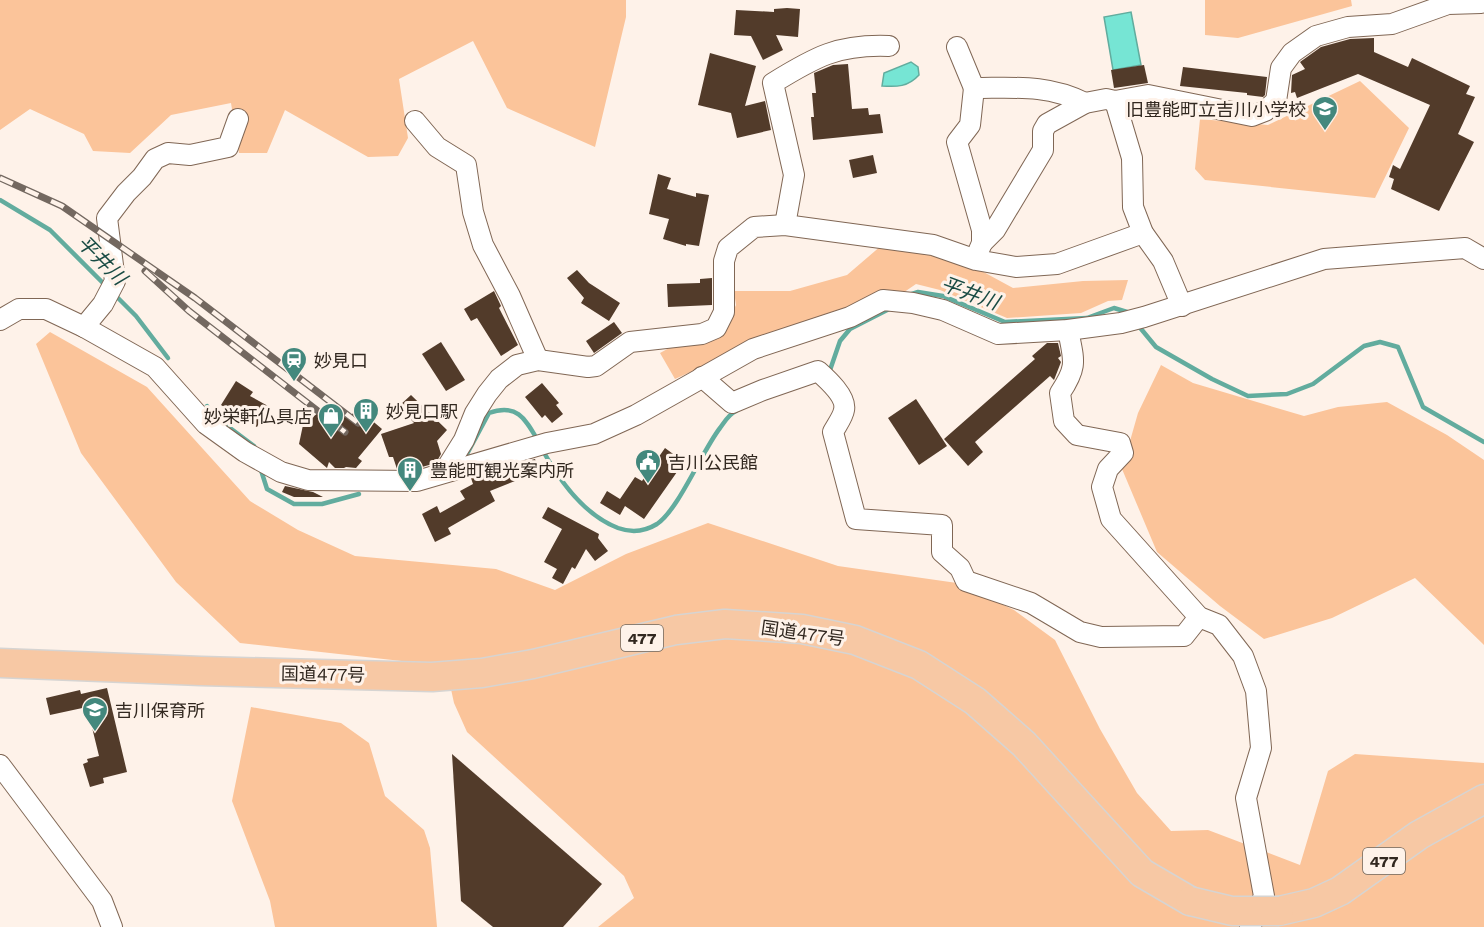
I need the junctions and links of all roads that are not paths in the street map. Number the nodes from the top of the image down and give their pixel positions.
1 (1484, 1) edge
2 (890, 46) dead end
3 (957, 47) dead end
4 (974, 88) junction
5 (1115, 101) junction
6 (1085, 103) junction
7 (238, 119) dead end
8 (415, 121) dead end
9 (785, 225) junction
10 (1143, 232) junction
11 (979, 251) junction
12 (1484, 260) edge
13 (1182, 306) junction
14 (0, 320) edge
15 (84, 327) junction
16 (1068, 330) junction
17 (538, 360) junction
18 (702, 377) junction
19 (444, 472) junction
20 (1199, 617) junction
21 (0, 663) edge
22 (0, 765) edge
23 (1484, 799) edge
24 (112, 927) edge
25 (1251, 927) edge

1 - 5 street
2 - 9 street
3 - 4 street
4 - 6 street
4 - 11 street
5 - 6 street
5 - 10 street
6 - 11 street
7 - 15 street
8 - 17 street
9 - 11 street
9 - 17 street
10 - 11 street
10 - 13 street
12 - 13 street
13 - 16 street
14 - 15 street
15 - 19 street
16 - 18 street
16 - 20 street
17 - 19 street
18 - 19 street
18 - 20 street
20 - 25 street
21 - 23 highway, 国道477号 / 477, bridge
22 - 24 street

